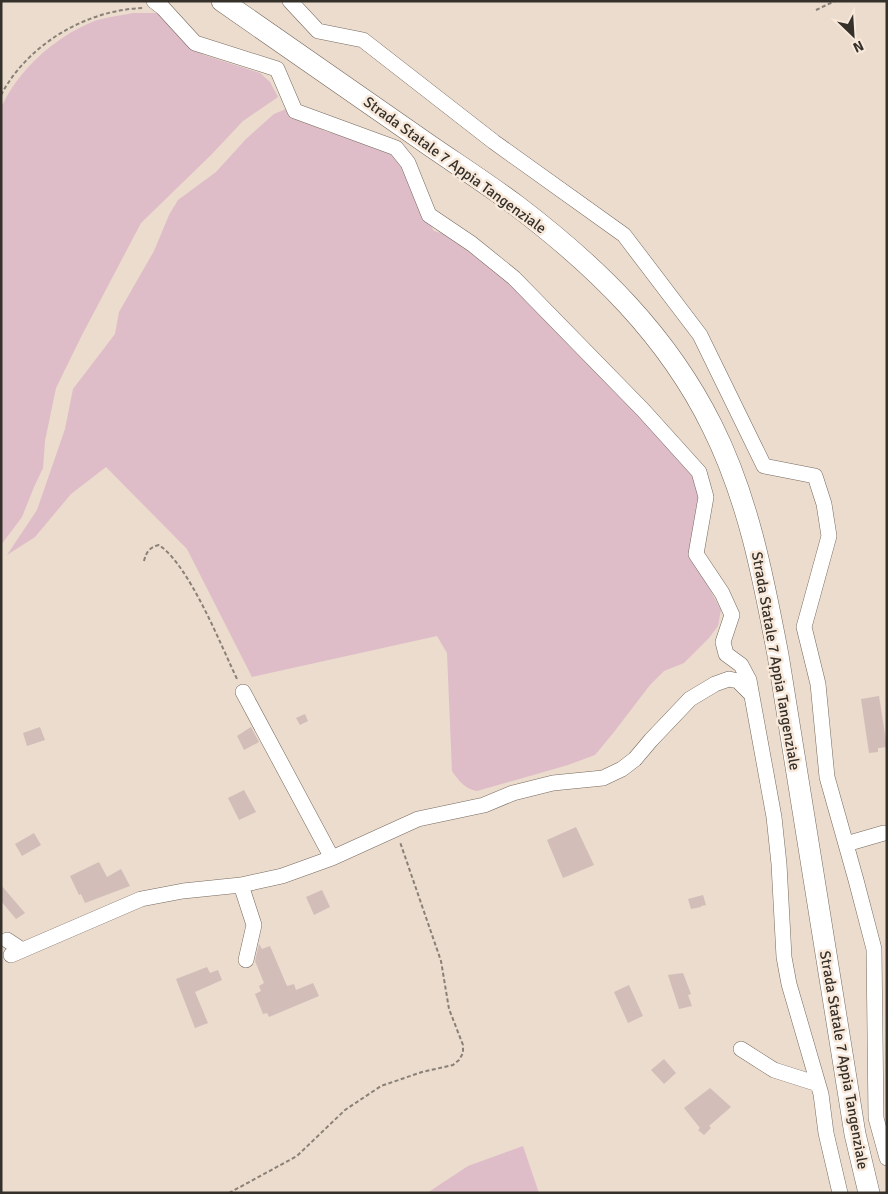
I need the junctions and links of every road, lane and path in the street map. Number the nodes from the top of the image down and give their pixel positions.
1 (222, 1) edge
2 (290, 1) edge
3 (835, 1) edge
4 (158, 4) edge
5 (816, 10) dead end
6 (1, 95) edge
7 (144, 561) dead end
8 (243, 692) joint
9 (752, 695) junction
10 (400, 827) junction
11 (884, 833) dead end
12 (846, 844) junction
13 (323, 864) junction
14 (241, 885) junction
15 (7, 940) dead end
16 (246, 960) dead end
17 (741, 1049) dead end
18 (818, 1084) junction
19 (887, 1158) edge
20 (229, 1193) edge
21 (840, 1193) edge
22 (869, 1193) edge

1 - 22 highway, Strada Statale 7 Appia Tangenziale
2 - 12 street
3 - 5 path
4 - 6 path
4 - 9 street
7 - 8 path
8 - 13 street
9 - 10 street
9 - 18 street
10 - 13 street
10 - 20 path
11 - 12 street
12 - 19 street
13 - 14 street
14 - 15 street
14 - 16 street
17 - 18 street
18 - 21 street

